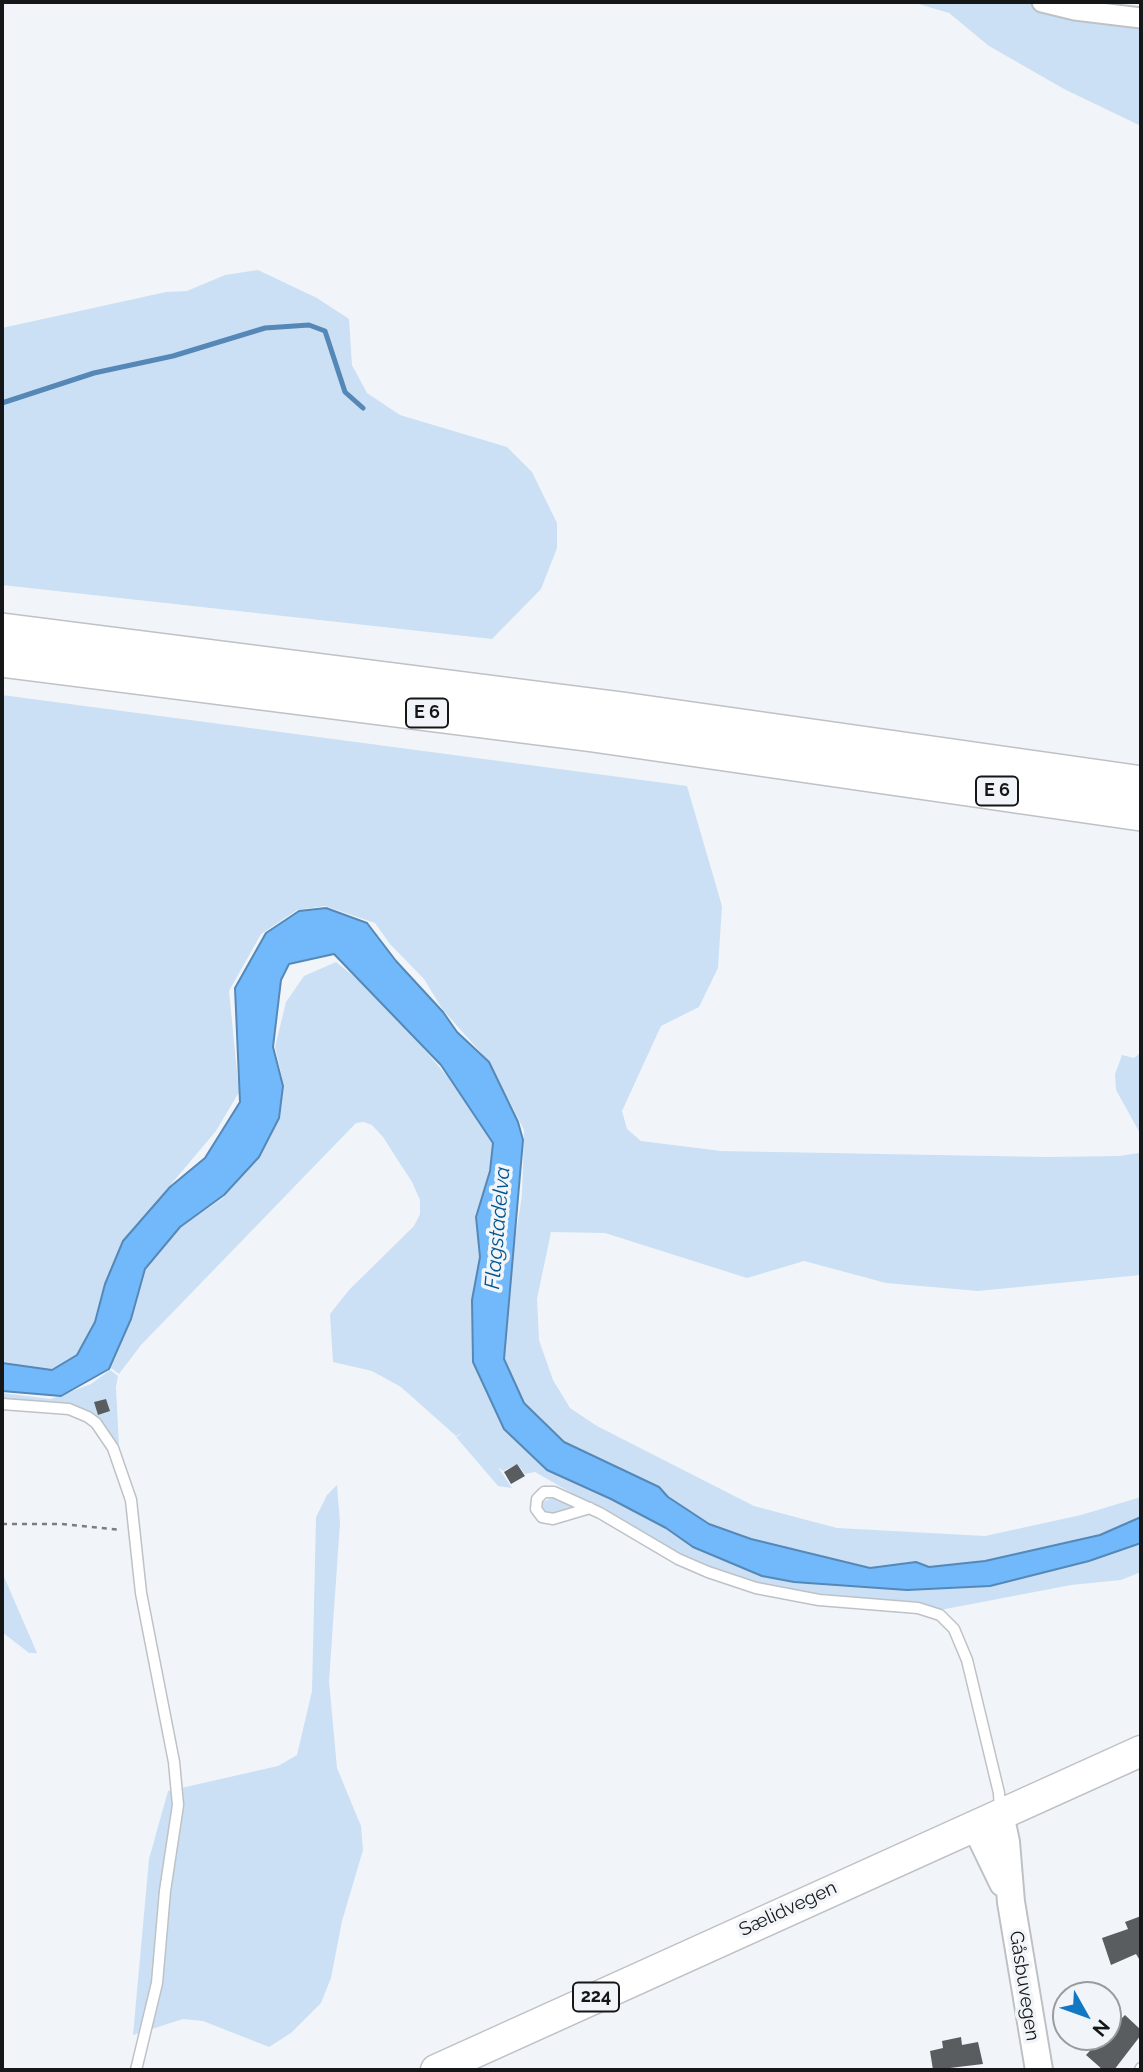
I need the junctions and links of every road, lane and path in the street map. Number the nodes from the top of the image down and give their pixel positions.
1 (1042, 2) edge
2 (1141, 18) edge
3 (2, 631) edge
4 (2, 659) edge
5 (1141, 784) edge
6 (1141, 813) edge
7 (2, 1404) edge
8 (590, 1508) junction
9 (2, 1524) edge
10 (134, 1531) junction
11 (1141, 1751) edge
12 (987, 1820) junction
13 (136, 2070) edge
14 (436, 2070) edge
15 (1039, 2070) edge

1 - 2 street
3 - 5 highway, E 6
4 - 6 highway, E 6
7 - 10 lane
8 - 8 lane
8 - 12 lane
9 - 10 path
10 - 13 lane
11 - 12 main road, Sælidvegen / 224
12 - 14 main road, Sælidvegen / 224
12 - 15 main road, Gåsbuvegen

